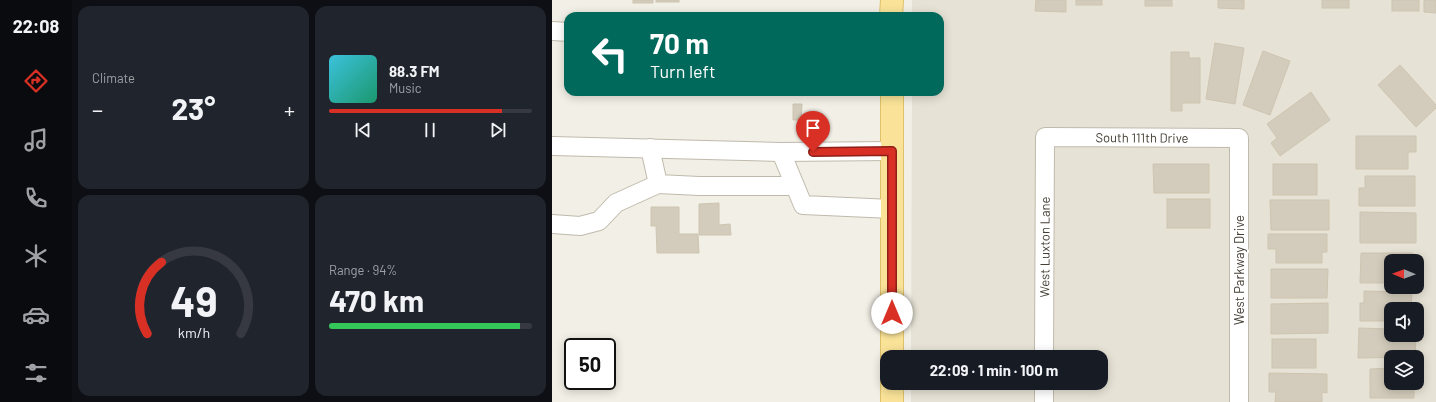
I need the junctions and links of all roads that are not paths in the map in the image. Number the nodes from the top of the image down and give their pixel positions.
1 (892, 0) edge
2 (892, 12) edge
3 (552, 31) edge
4 (564, 32) edge
5 (892, 96) edge
6 (1045, 137) joint
7 (1238, 138) joint
8 (552, 146) edge
9 (650, 148) junction
10 (892, 151) junction
11 (781, 152) junction
12 (658, 184) junction
13 (795, 186) junction
14 (892, 209) junction
15 (552, 224) edge
16 (892, 350) edge
17 (1044, 350) edge
18 (892, 390) edge
19 (1044, 390) edge
20 (892, 402) edge
21 (1044, 402) edge
22 (1240, 402) edge

1 - 2 main road
3 - 4 street
5 - 10 main road
6 - 7 street, South 111th Drive
6 - 17 street, West Luxton Lane
7 - 22 street, West Parkway Drive
8 - 9 street
9 - 11 street
9 - 12 street
10 - 11 street
10 - 14 main road
11 - 13 street
12 - 13 street
12 - 15 street
13 - 14 street
14 - 16 main road
18 - 20 main road
19 - 21 street

